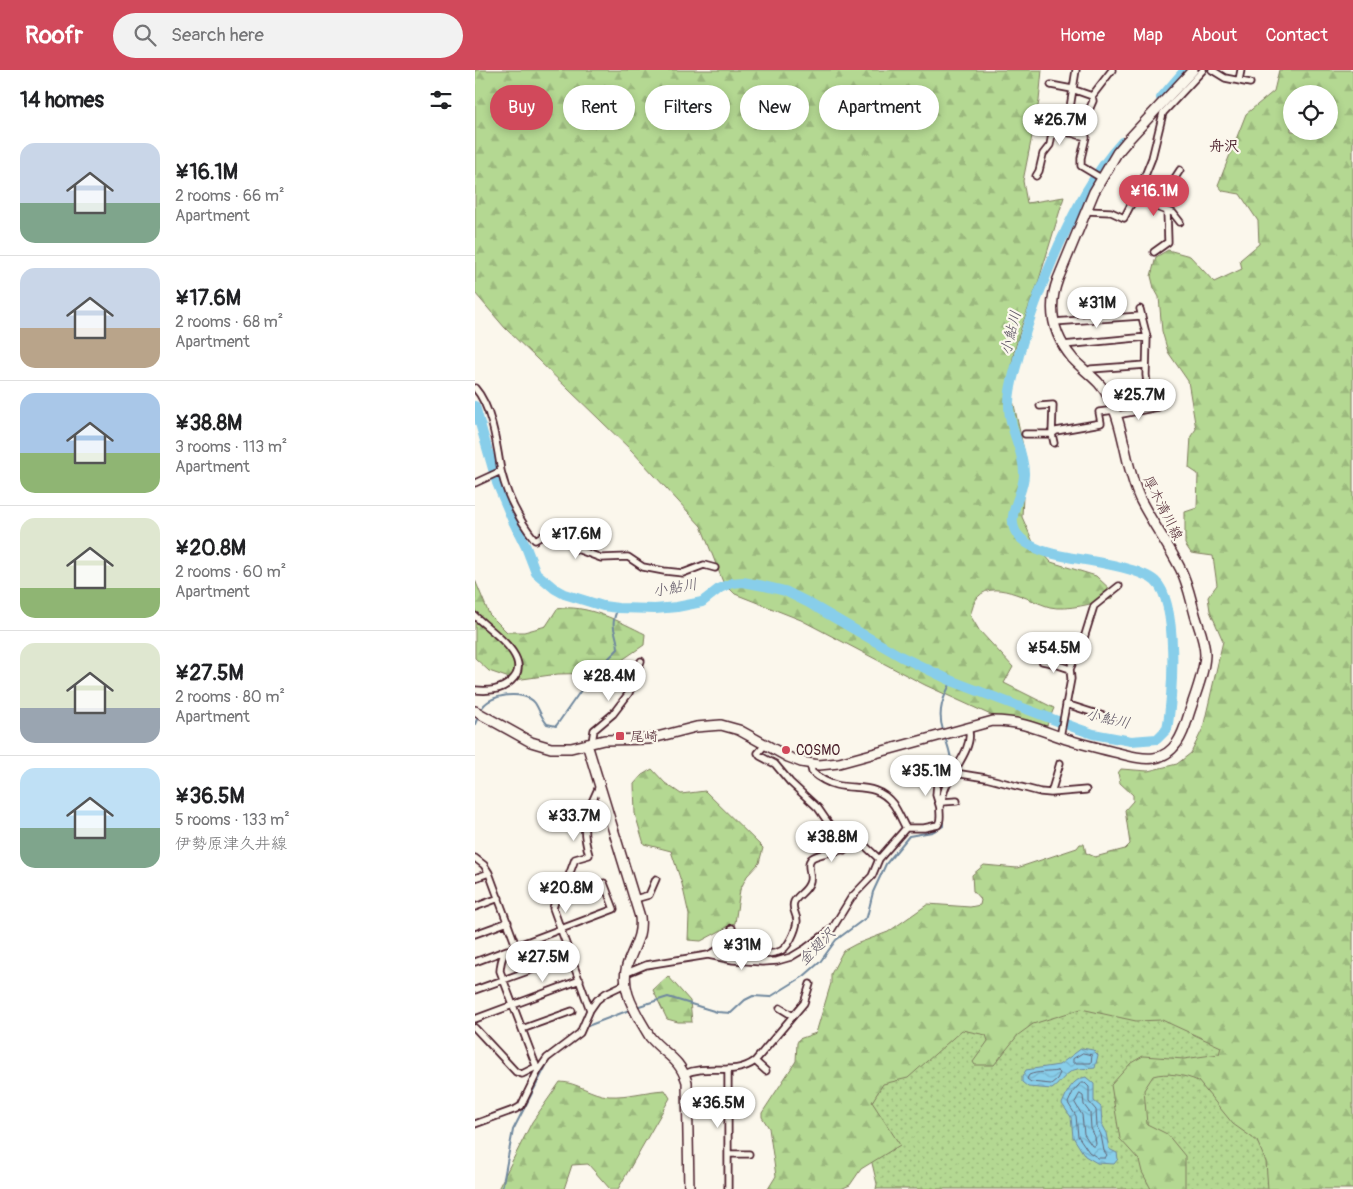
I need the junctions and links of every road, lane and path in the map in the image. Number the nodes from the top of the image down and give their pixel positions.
1 (1076, 70) edge
2 (1112, 70) edge
3 (1203, 70) edge
4 (1212, 70) edge
5 (1241, 70) edge
6 (1192, 74) edge
7 (1239, 80) junction
8 (1250, 83) dead end
9 (1051, 85) dead end
10 (1073, 88) junction
11 (1092, 96) junction
12 (1069, 114) junction
13 (1053, 128) junction
14 (1071, 133) junction
15 (1078, 135) junction
16 (1180, 170) dead end
17 (1036, 176) dead end
18 (1099, 177) junction
19 (1142, 182) junction
20 (1159, 208) junction
21 (1086, 211) junction
22 (1167, 211) junction
23 (1180, 222) dead end
24 (1154, 252) dead end
25 (1140, 309) dead end
26 (1141, 316) junction
27 (1053, 322) junction
28 (1147, 337) junction
29 (1063, 345) junction
30 (1146, 365) junction
31 (1088, 372) junction
32 (475, 388) edge
33 (1147, 388) junction
34 (1109, 396) junction
35 (1040, 406) dead end
36 (1158, 407) dead end
37 (1150, 408) junction
38 (1116, 412) junction
39 (1025, 434) dead end
40 (1053, 434) junction
41 (1054, 443) dead end
42 (501, 471) junction
43 (475, 482) edge
44 (715, 568) dead end
45 (1119, 586) dead end
46 (475, 616) edge
47 (641, 661) dead end
48 (1042, 661) dead end
49 (1070, 669) junction
50 (475, 690) edge
51 (1066, 705) junction
52 (475, 710) edge
53 (1113, 719) dead end
54 (968, 728) junction
55 (1061, 732) junction
56 (589, 743) junction
57 (765, 745) junction
58 (1060, 763) dead end
59 (810, 764) junction
60 (955, 773) junction
61 (937, 783) dead end
62 (600, 784) junction
63 (1086, 790) dead end
64 (1051, 793) junction
65 (957, 801) dead end
66 (941, 805) junction
67 (906, 828) junction
68 (844, 850) junction
69 (475, 858) edge
70 (879, 859) junction
71 (489, 873) junction
72 (475, 878) edge
73 (657, 879) dead end
74 (499, 898) junction
75 (555, 899) junction
76 (635, 900) junction
77 (475, 906) edge
78 (508, 922) junction
79 (733, 928) dead end
80 (561, 929) junction
81 (475, 934) edge
82 (516, 946) junction
83 (507, 950) junction
84 (708, 955) junction
85 (570, 956) junction
86 (475, 962) edge
87 (762, 962) junction
88 (625, 972) junction
89 (504, 980) junction
90 (579, 980) junction
91 (625, 984) junction
92 (810, 984) dead end
93 (475, 990) edge
94 (513, 1005) junction
95 (780, 1008) dead end
96 (590, 1010) junction
97 (572, 1011) dead end
98 (793, 1016) junction
99 (475, 1019) edge
100 (475, 1028) edge
101 (522, 1029) junction
102 (755, 1060) junction
103 (537, 1069) junction
104 (728, 1069) junction
105 (766, 1071) dead end
106 (684, 1074) junction
107 (475, 1124) edge
108 (728, 1154) junction
109 (749, 1154) dead end
110 (689, 1189) edge
111 (728, 1189) edge

1 - 10 street
2 - 11 street
3 - 6 street
4 - 7 street
5 - 7 street
6 - 18 main road, 厚木清川線
6 - 19 street
7 - 8 street
9 - 10 street
10 - 11 street
10 - 12 street
11 - 15 street
12 - 13 street
12 - 14 street
13 - 14 street
13 - 17 street
14 - 15 street
15 - 18 street
16 - 20 street
18 - 21 main road, 厚木清川線
19 - 20 street
19 - 21 street
20 - 22 street
21 - 27 main road, 厚木清川線
22 - 23 street
22 - 24 street
25 - 26 street
26 - 27 street
26 - 28 street
27 - 29 main road, 厚木清川線
28 - 29 street
28 - 30 street
29 - 31 main road, 厚木清川線
30 - 31 street
30 - 33 street
31 - 34 main road, 厚木清川線
32 - 42 street
33 - 34 street
33 - 37 street
34 - 38 main road, 厚木清川線
35 - 40 street
36 - 37 street
37 - 38 street
38 - 40 street
38 - 55 main road, 厚木清川線
39 - 40 street
40 - 41 street
42 - 43 street
42 - 44 street
45 - 49 street
46 - 50 street
47 - 56 street
48 - 49 street
49 - 51 street
51 - 53 street
51 - 55 street
52 - 56 main road
54 - 55 main road, 厚木清川線
54 - 59 main road, 厚木清川線
54 - 60 street
56 - 57 main road
56 - 62 main road
57 - 59 main road
57 - 68 street
58 - 64 street
59 - 67 street
60 - 64 street
60 - 66 street
61 - 66 street
62 - 75 street
62 - 76 main road
63 - 64 street
65 - 66 street
66 - 67 street
67 - 70 street
68 - 70 street
68 - 87 street
69 - 71 street
70 - 87 street
71 - 72 street
71 - 74 street
73 - 76 street
74 - 77 street
74 - 78 street
75 - 80 street
75 - 80 street
76 - 88 main road
78 - 81 street
78 - 82 street
79 - 84 street
80 - 82 street
80 - 85 street
82 - 83 street
83 - 86 street
83 - 89 street
84 - 87 street
84 - 88 street
85 - 89 street
85 - 90 street
88 - 91 main road
89 - 93 street
89 - 94 street
90 - 94 street
90 - 96 street
91 - 96 street
91 - 106 main road
92 - 98 street
94 - 99 street
94 - 101 street
95 - 98 street
96 - 103 street
97 - 101 street
98 - 102 street
100 - 103 street
101 - 103 street
102 - 104 street
102 - 105 street
103 - 107 street
104 - 106 street
104 - 108 street
106 - 110 main road
108 - 109 street
108 - 111 street

